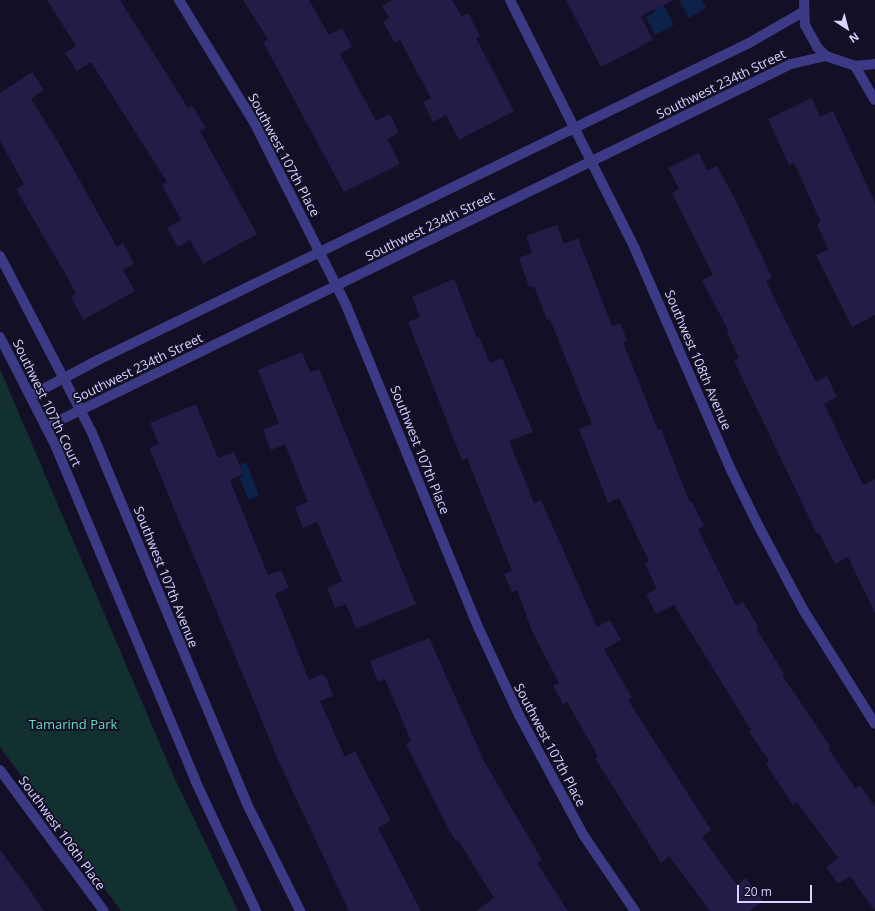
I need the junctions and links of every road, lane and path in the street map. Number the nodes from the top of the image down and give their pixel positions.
1 (179, 0) edge
2 (510, 0) edge
3 (804, 0) edge
4 (803, 12) junction
5 (826, 56) junction
6 (875, 64) edge
7 (855, 66) junction
8 (875, 100) edge
9 (575, 129) junction
10 (592, 162) junction
11 (320, 253) junction
12 (0, 256) edge
13 (3, 268) edge
14 (336, 286) junction
15 (0, 337) edge
16 (65, 378) junction
17 (30, 396) junction
18 (81, 410) junction
19 (46, 428) junction
20 (875, 724) edge
21 (0, 770) edge
22 (104, 911) edge
23 (256, 911) edge
24 (300, 911) edge
25 (635, 911) edge

1 - 11 street, Southwest 107th Place
2 - 9 street, Southwest 108th Avenue
3 - 4 street
4 - 5 street
4 - 9 street, Southwest 234th Street
5 - 7 street
5 - 10 street, Southwest 234th Street
6 - 7 street
7 - 8 street
9 - 10 street, Southwest 108th Avenue
9 - 11 street, Southwest 234th Street
10 - 14 street, Southwest 234th Street
10 - 20 street, Southwest 108th Avenue
11 - 14 street, Southwest 107th Place
11 - 16 street, Southwest 234th Street
12 - 13 street, Southwest 107th Avenue
13 - 16 street, Southwest 107th Avenue
14 - 18 street, Southwest 234th Street
14 - 25 street, Southwest 107th Place
15 - 17 street, Southwest 107th Court
16 - 17 street, Southwest 234th Street
16 - 18 street, Southwest 107th Avenue
17 - 19 street, Southwest 107th Court
18 - 19 street, Southwest 234th Street
18 - 24 street, Southwest 107th Avenue
19 - 23 street, Southwest 107th Court
21 - 22 street, Southwest 106th Place

